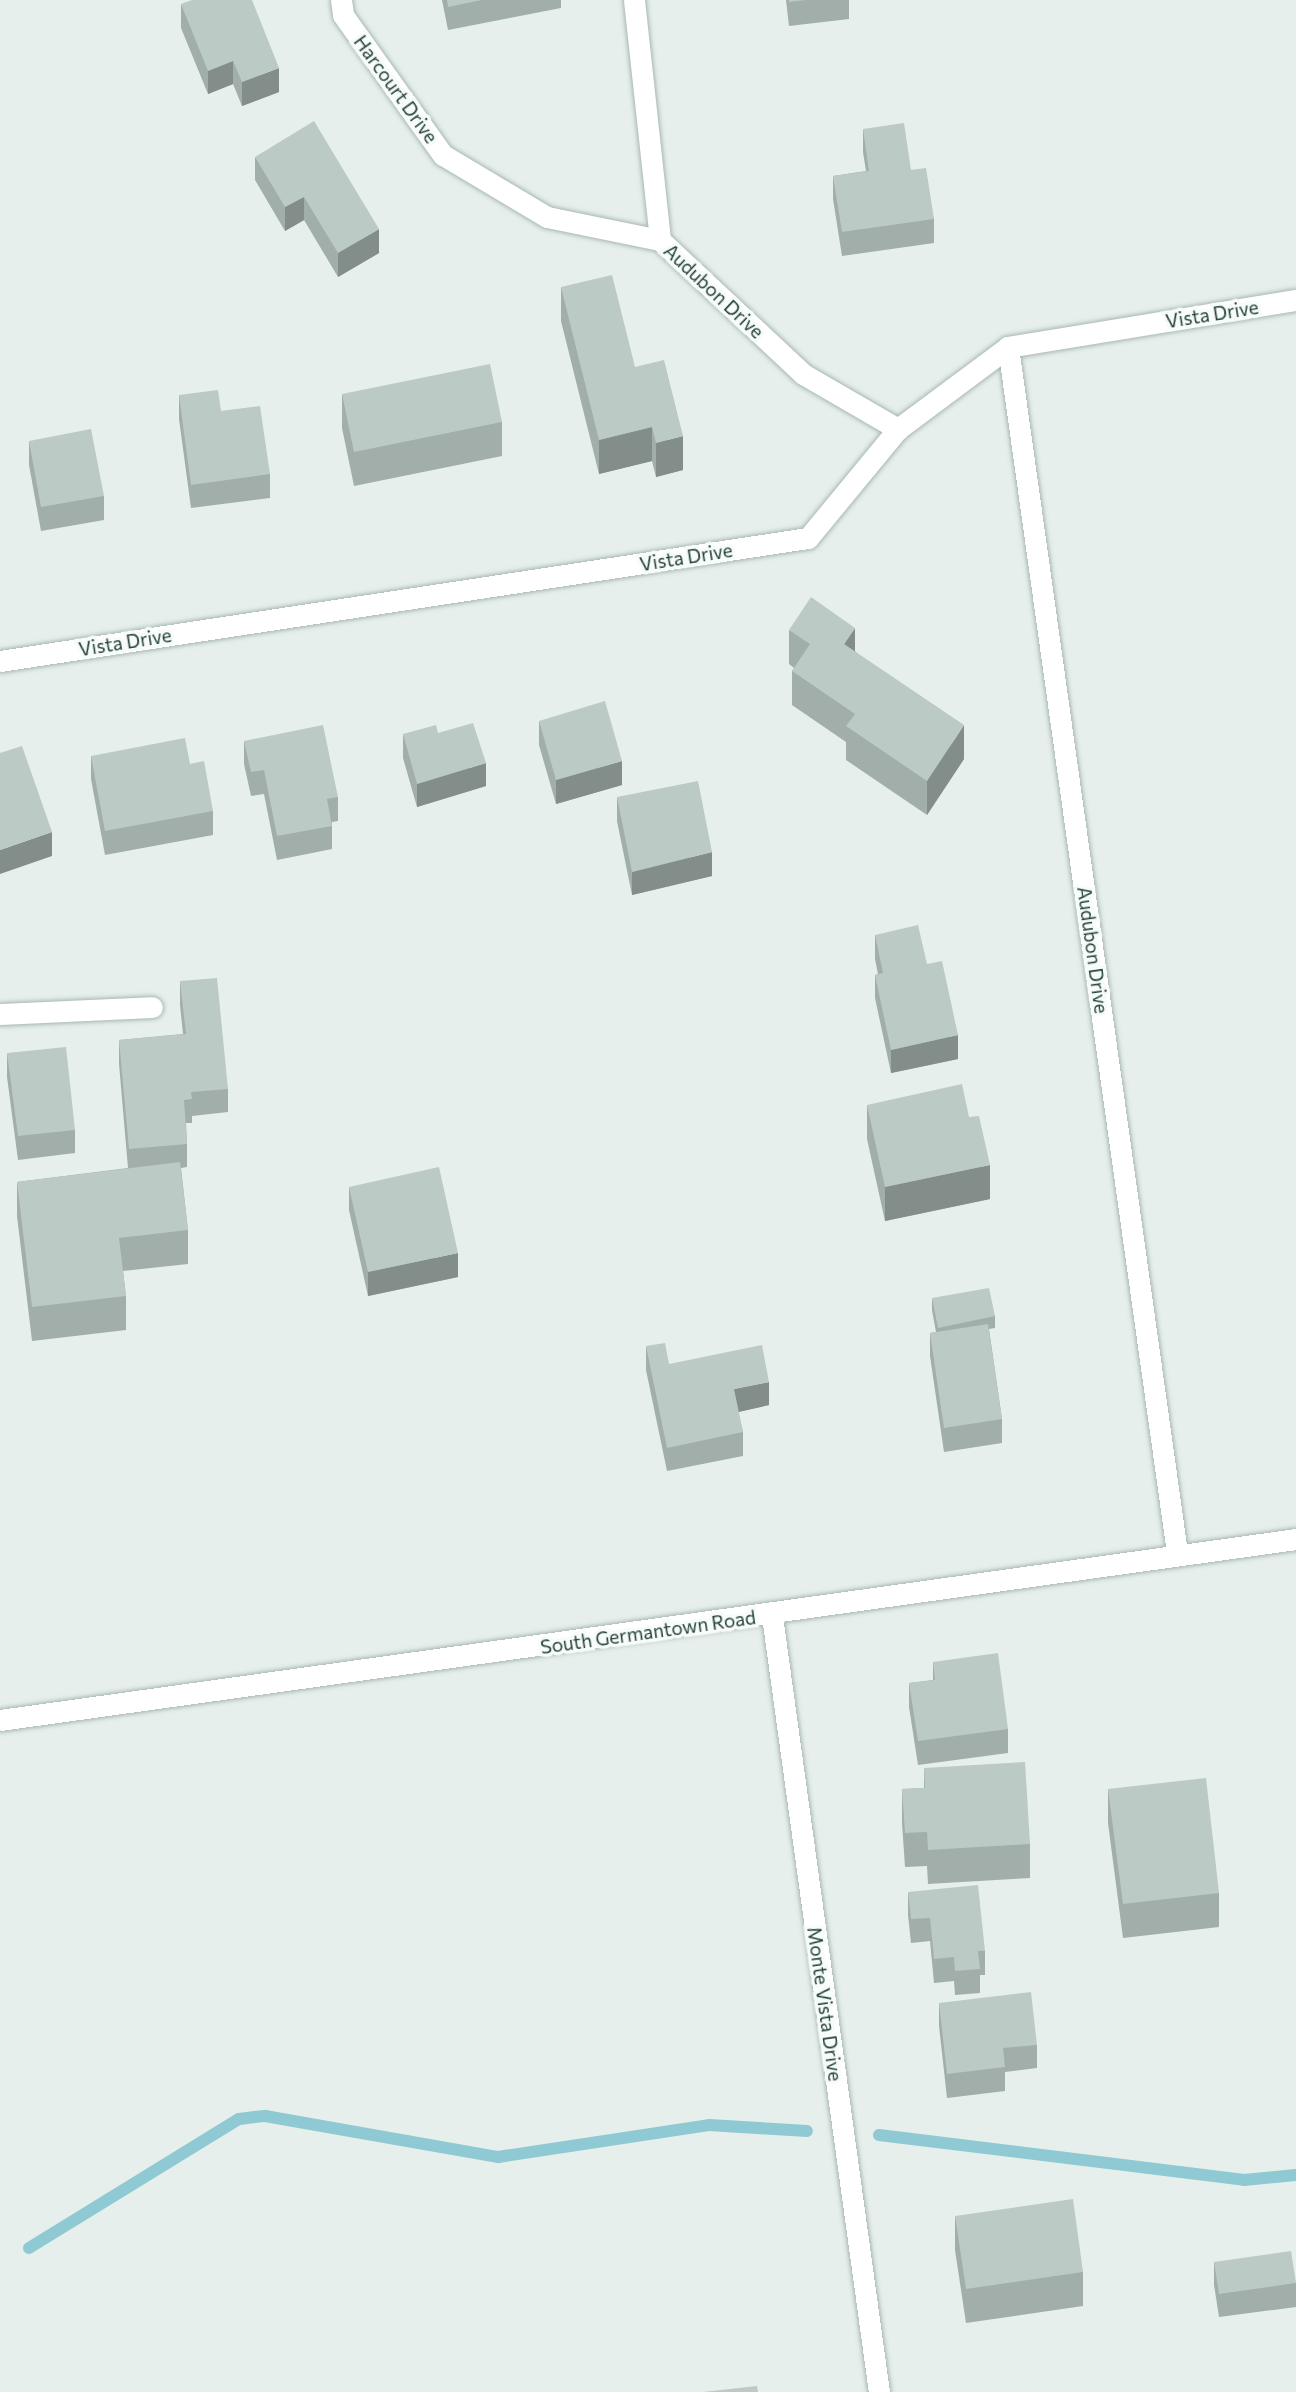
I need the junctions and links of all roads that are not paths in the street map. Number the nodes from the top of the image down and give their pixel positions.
1 (341, 0) edge
2 (634, 0) edge
3 (660, 240) junction
4 (1296, 300) edge
5 (1008, 347) junction
6 (898, 429) junction
7 (0, 662) edge
8 (152, 1007) dead end
9 (0, 1014) edge
10 (1296, 1539) edge
11 (1177, 1552) junction
12 (772, 1616) junction
13 (0, 1720) edge
14 (879, 2392) edge

1 - 3 street, Harcourt Drive
2 - 3 street, Audubon Drive
3 - 6 street, Audubon Drive
4 - 5 street, Vista Drive
5 - 6 street, Vista Drive
5 - 11 street, Audubon Drive
6 - 7 street, Vista Drive
8 - 9 street
10 - 11 street, South Germantown Road
11 - 12 street, South Germantown Road
12 - 13 street, South Germantown Road
12 - 14 street, Monte Vista Drive

